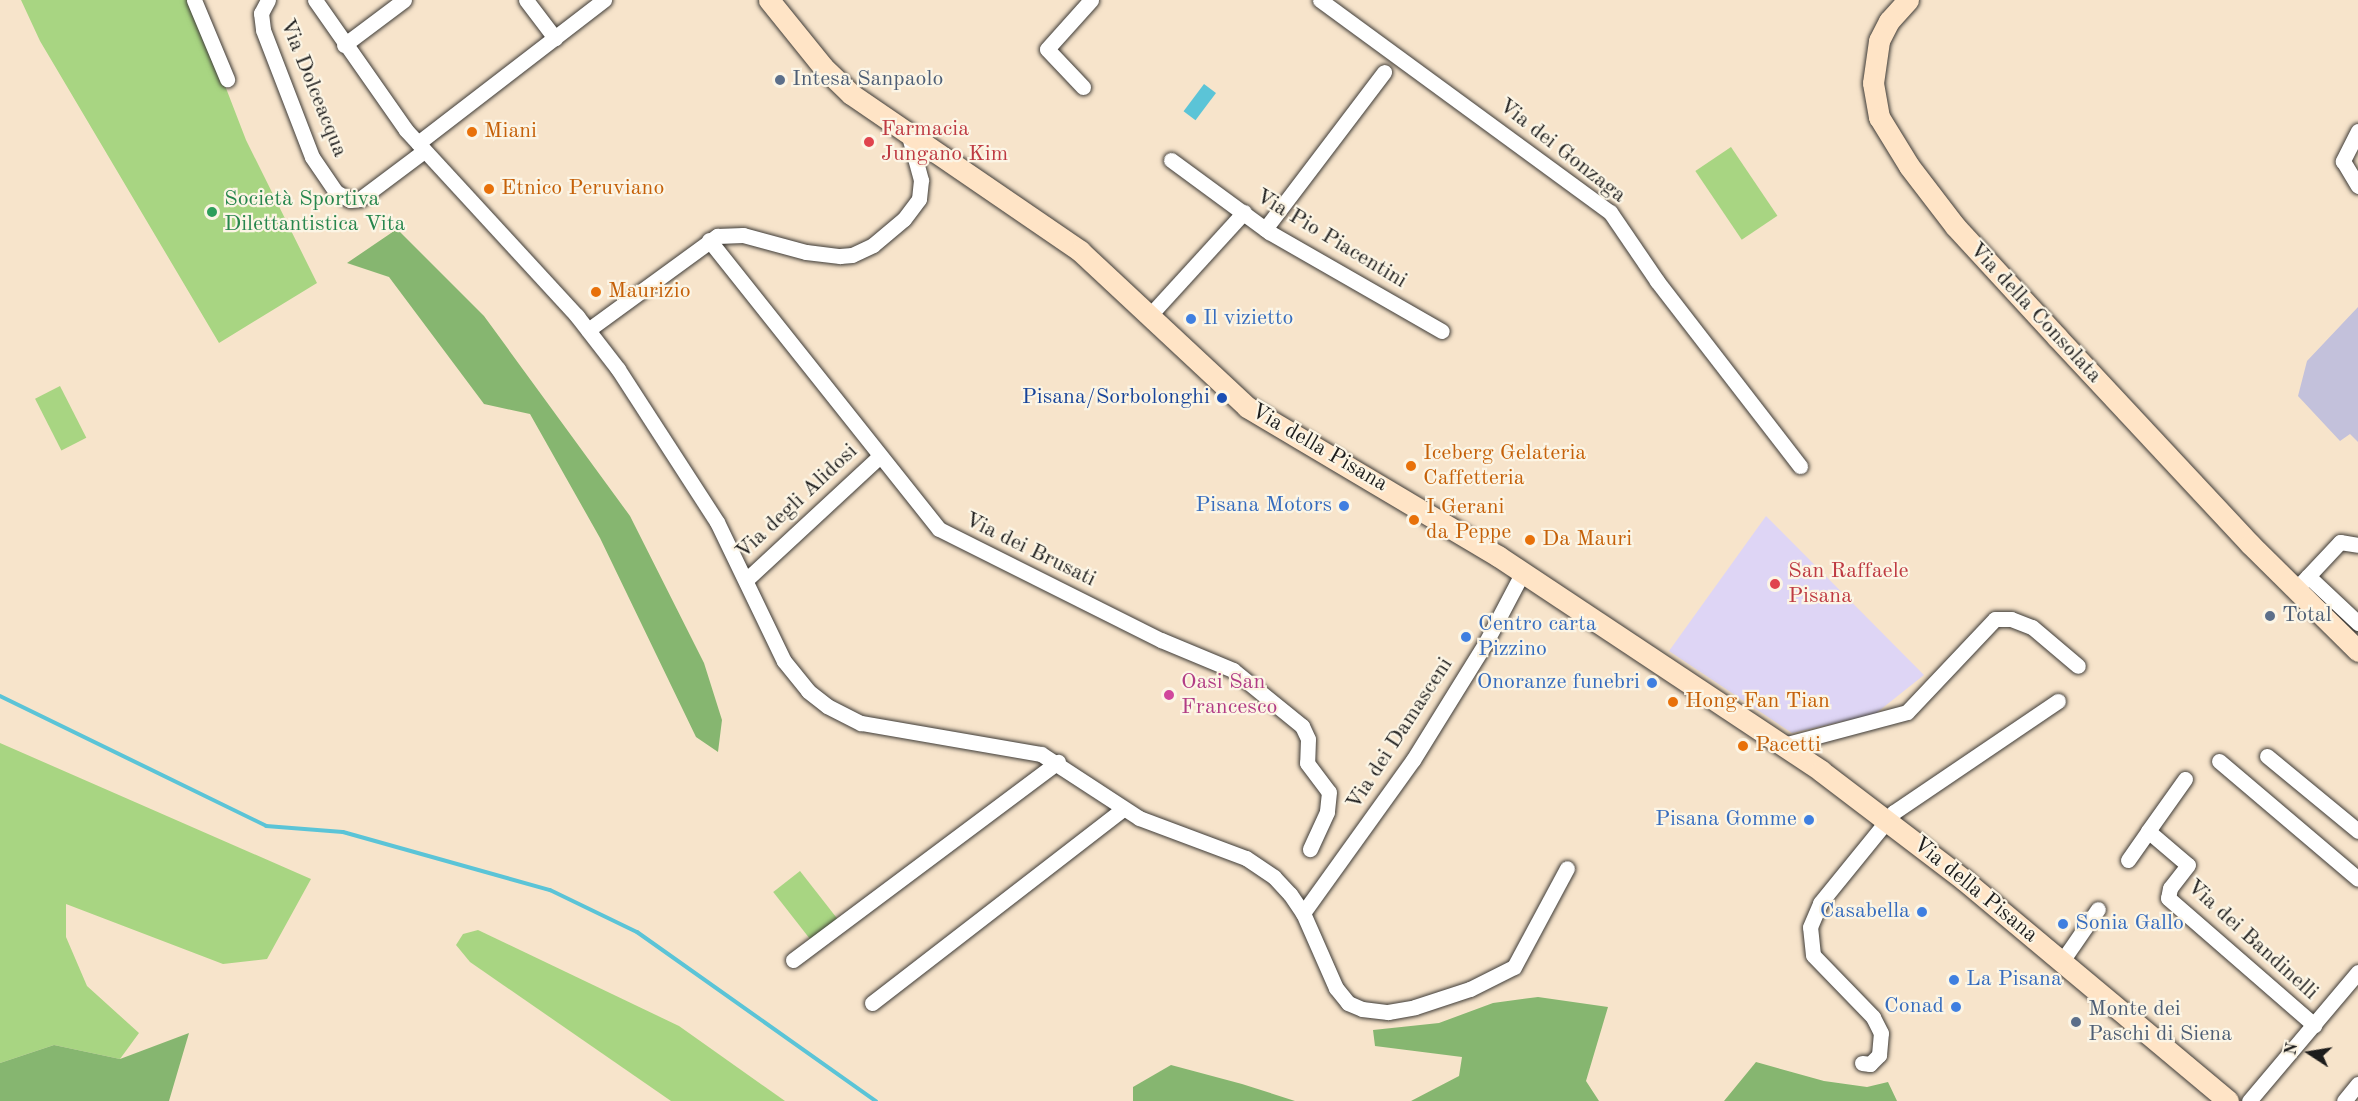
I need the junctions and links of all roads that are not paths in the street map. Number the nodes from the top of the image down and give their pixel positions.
1 (194, 0) edge
2 (268, 0) edge
3 (315, 0) edge
4 (404, 0) edge
5 (526, 0) edge
6 (604, 0) edge
7 (769, 0) edge
8 (1091, 0) edge
9 (1320, 0) edge
10 (1908, 0) edge
11 (555, 38) junction
12 (344, 45) junction
13 (1384, 72) dead end
14 (227, 79) dead end
15 (1083, 87) dead end
16 (2358, 131) edge
17 (909, 136) junction
18 (421, 147) junction
19 (1171, 159) dead end
20 (2358, 186) edge
21 (1244, 212) junction
22 (1265, 229) junction
23 (709, 240) junction
24 (1151, 314) junction
25 (588, 330) junction
26 (1442, 331) dead end
27 (879, 457) junction
28 (1800, 466) dead end
29 (2358, 545) edge
30 (1523, 572) junction
31 (746, 580) junction
32 (2301, 583) junction
33 (2358, 623) edge
34 (2356, 643) edge
35 (2078, 666) dead end
36 (2058, 701) dead end
37 (1783, 745) junction
38 (2267, 756) dead end
39 (2219, 760) dead end
40 (1058, 762) junction
41 (2185, 778) dead end
42 (1123, 809) junction
43 (1887, 818) junction
44 (2148, 831) junction
45 (2358, 831) edge
46 (1310, 849) dead end
47 (2128, 860) dead end
48 (1567, 868) dead end
49 (2358, 879) edge
50 (2098, 909) dead end
51 (1303, 913) junction
52 (794, 960) dead end
53 (2062, 961) junction
54 (2358, 972) edge
55 (872, 1003) dead end
56 (2314, 1025) junction
57 (1862, 1063) dead end
58 (2358, 1084) edge
59 (2228, 1101) edge
60 (2249, 1101) edge
61 (2344, 1101) edge

1 - 14 street
2 - 18 street, Via Dolceacqua
3 - 12 street
4 - 12 street
5 - 11 street
6 - 11 street
7 - 17 main road, Via della Pisana
8 - 15 street
9 - 28 street, Via dei Gonzaga
10 - 32 main road, Via della Consolata
11 - 18 street
12 - 18 street
13 - 22 street
16 - 20 street
17 - 23 street
17 - 24 main road, Via della Pisana
18 - 25 street
19 - 21 street, Via Pio Piacentini
21 - 22 street, Via Pio Piacentini
21 - 24 street
22 - 26 street, Via Pio Piacentini
23 - 25 street
23 - 27 street, Via dei Brusati
24 - 30 main road, Via della Pisana
25 - 31 street
27 - 31 street, Via degli Alidosi
27 - 46 street, Via dei Brusati
29 - 32 street
30 - 37 main road, Via della Pisana
30 - 51 street, Via dei Damasceni
31 - 40 street
32 - 33 street
32 - 34 main road, Via della Consolata
35 - 37 street
36 - 43 street, Via della Pisana
37 - 43 main road, Via della Pisana
38 - 45 street
39 - 49 street
40 - 42 street
40 - 52 street
41 - 44 street
42 - 51 street
42 - 55 street
43 - 53 main road, Via della Pisana
43 - 57 street
44 - 47 street
44 - 56 street, Via dei Bandinelli
48 - 51 street
50 - 53 street
53 - 59 main road, Via della Pisana
54 - 56 street
56 - 60 street
58 - 61 street

